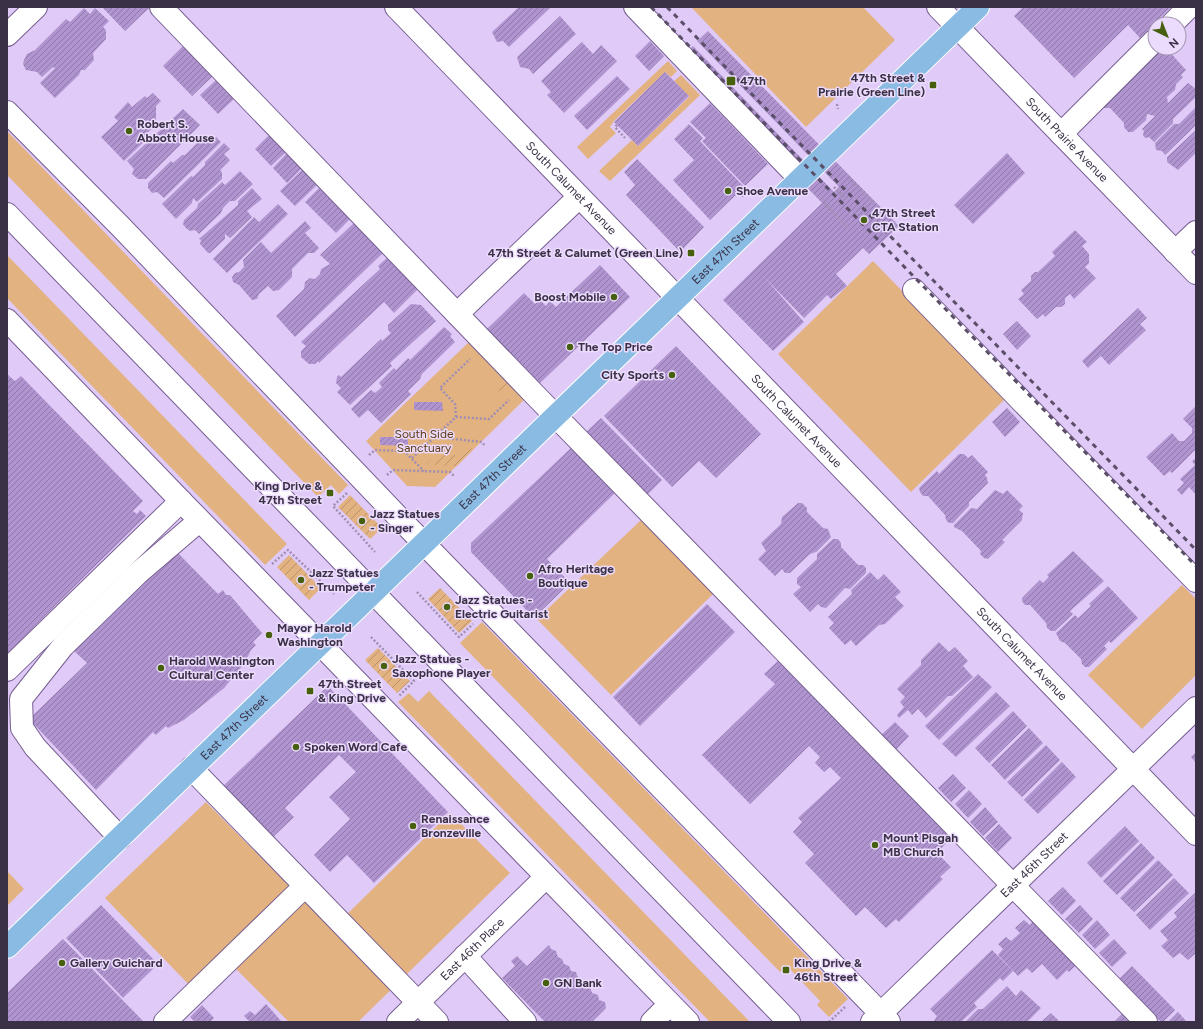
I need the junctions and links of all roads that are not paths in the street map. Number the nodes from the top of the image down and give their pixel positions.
1 (36, 7) edge
2 (161, 7) edge
3 (396, 7) edge
4 (635, 7) edge
5 (938, 7) edge
6 (978, 7) edge
7 (1189, 7) edge
8 (1180, 16) edge
9 (957, 27) junction
10 (7, 35) edge
11 (1147, 48) edge
12 (7, 112) edge
13 (1061, 134) junction
14 (800, 179) junction
15 (579, 197) junction
16 (7, 214) edge
17 (1196, 232) edge
18 (1175, 252) junction
19 (1196, 273) edge
20 (914, 290) dead end
21 (676, 298) junction
22 (457, 314) junction
23 (7, 320) edge
24 (555, 416) junction
25 (181, 501) junction
26 (199, 521) junction
27 (423, 543) junction
28 (1196, 581) edge
29 (373, 592) junction
30 (320, 644) junction
31 (7, 670) edge
32 (1196, 708) edge
33 (191, 768) junction
34 (1132, 769) junction
35 (1196, 834) edge
36 (120, 838) junction
37 (546, 877) junction
38 (1014, 885) junction
39 (305, 886) junction
40 (7, 947) edge
41 (465, 956) junction
42 (418, 1002) junction
43 (670, 1004) junction
44 (881, 1019) edge
45 (164, 1022) edge
46 (398, 1022) edge
47 (437, 1022) edge
48 (525, 1022) edge
49 (652, 1022) edge
50 (688, 1022) edge
51 (788, 1022) edge
52 (1146, 1022) edge

1 - 10 street
2 - 22 street
3 - 15 street, South Calumet Avenue
4 - 14 street
5 - 9 street, South Prairie Avenue
6 - 9 main road, East 47th Street
7 - 8 street
9 - 13 street, South Prairie Avenue
9 - 14 main road, East 47th Street
11 - 13 street
12 - 27 street
13 - 18 street, South Prairie Avenue
14 - 21 main road, East 47th Street
15 - 21 street, South Calumet Avenue
15 - 22 street
16 - 29 street
17 - 18 street
18 - 19 street, South Prairie Avenue
20 - 28 street
21 - 24 main road, East 47th Street
21 - 34 street, South Calumet Avenue
22 - 24 street
23 - 25 street
24 - 27 main road, East 47th Street
24 - 38 street
25 - 26 street
25 - 31 street
26 - 30 street
26 - 36 street
27 - 29 main road, East 47th Street
27 - 44 street
29 - 30 main road, East 47th Street
29 - 51 street
30 - 33 main road, East 47th Street
30 - 37 street
32 - 34 street, East 46th Street
33 - 36 main road, East 47th Street
33 - 39 street
34 - 35 street, South Calumet Avenue
34 - 38 street, East 46th Street
36 - 40 main road, East 47th Street
37 - 41 street, East 46th Place
37 - 43 street
38 - 44 street, East 46th Street
38 - 52 street
39 - 42 street
39 - 45 street
41 - 42 street, East 46th Place
41 - 48 street
42 - 46 street, East 46th Place
42 - 47 street
43 - 49 street
43 - 50 street

